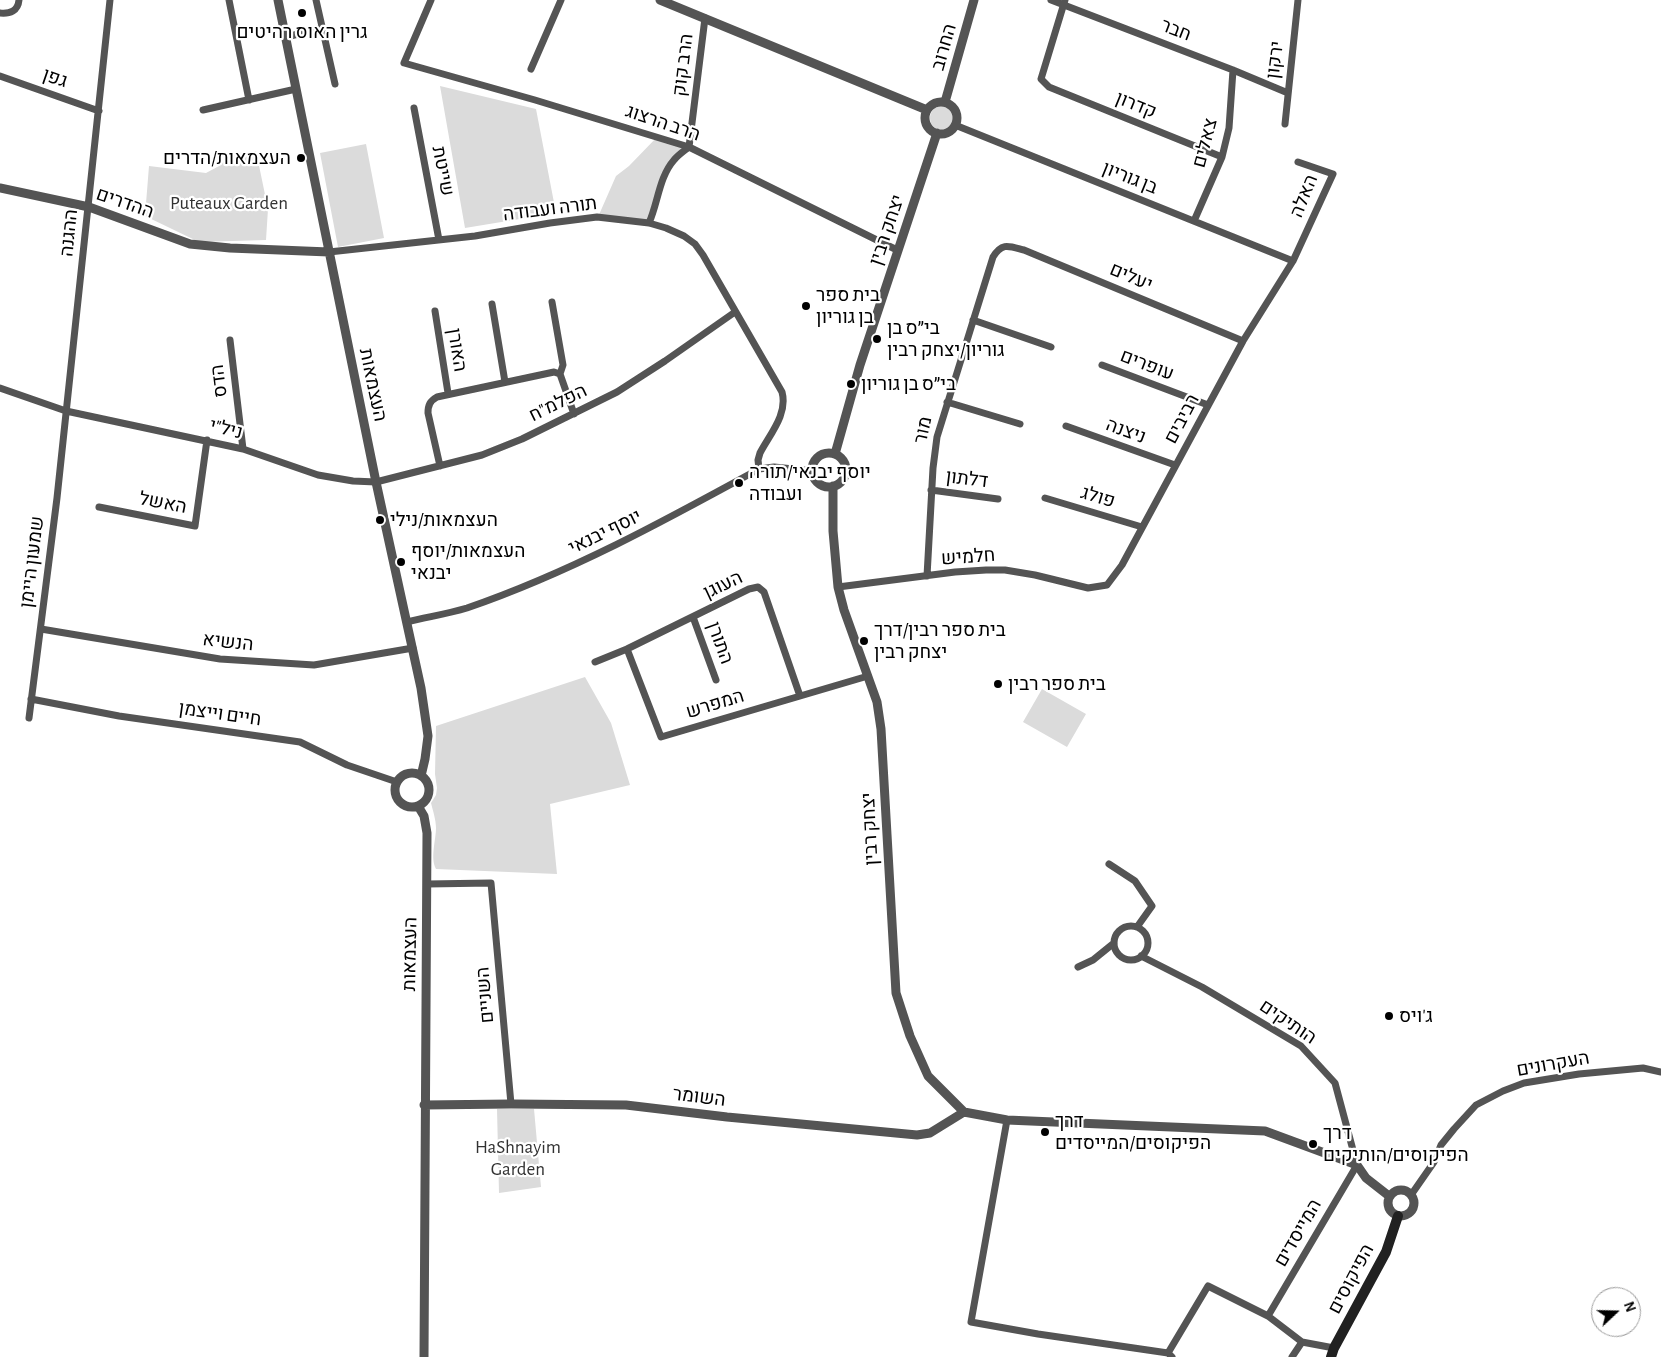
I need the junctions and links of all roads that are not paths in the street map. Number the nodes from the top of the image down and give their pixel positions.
1 (19, 0) edge
2 (110, 0) edge
3 (228, 0) edge
4 (278, 0) edge
5 (316, 0) edge
6 (431, 0) edge
7 (561, 0) edge
8 (660, 0) edge
9 (974, 0) edge
10 (1051, 0) edge
11 (1298, 0) edge
12 (1065, 2) edge
13 (0, 13) edge
14 (705, 18) junction
15 (323, 28) junction
16 (286, 37) junction
17 (531, 69) dead end
18 (1233, 70) junction
19 (0, 76) edge
20 (335, 84) dead end
21 (296, 90) junction
22 (1288, 93) junction
23 (249, 100) junction
24 (945, 102) junction
25 (414, 108) dead end
26 (204, 110) dead end
27 (927, 110) junction
28 (99, 111) junction
29 (1285, 124) dead end
30 (956, 125) junction
31 (937, 133) junction
32 (689, 147) junction
33 (1222, 158) junction
34 (1298, 162) dead end
35 (0, 188) edge
36 (89, 207) junction
37 (1194, 222) junction
38 (649, 223) junction
39 (439, 240) junction
40 (1006, 246) joint
41 (897, 250) junction
42 (329, 252) junction
43 (1293, 261) junction
44 (552, 302) dead end
45 (492, 304) dead end
46 (434, 311) dead end
47 (736, 312) junction
48 (973, 320) junction
49 (230, 340) dead end
50 (1243, 341) junction
51 (1051, 347) dead end
52 (1102, 365) dead end
53 (560, 374) junction
54 (505, 382) junction
55 (0, 388) edge
56 (448, 393) junction
57 (947, 402) junction
58 (1208, 406) junction
59 (66, 411) junction
60 (574, 414) junction
61 (1020, 424) dead end
62 (1066, 426) dead end
63 (207, 440) junction
64 (243, 449) junction
65 (835, 454) junction
66 (440, 466) junction
67 (1176, 466) junction
68 (758, 469) junction
69 (813, 471) junction
70 (376, 482) junction
71 (834, 486) junction
72 (932, 490) junction
73 (1045, 498) dead end
74 (998, 499) dead end
75 (99, 507) dead end
76 (1142, 527) junction
77 (927, 576) junction
78 (838, 587) junction
79 (1098, 587) joint
80 (693, 618) junction
81 (407, 622) junction
82 (41, 630) junction
83 (412, 648) junction
84 (627, 649) junction
85 (595, 662) dead end
86 (868, 676) junction
87 (716, 680) dead end
88 (800, 696) junction
89 (31, 699) junction
90 (29, 718) dead end
91 (421, 776) junction
92 (397, 782) junction
93 (418, 806) junction
94 (1109, 864) dead end
95 (427, 884) junction
96 (1137, 927) junction
97 (1114, 943) junction
98 (1141, 956) junction
99 (1078, 967) dead end
100 (1661, 1072) edge
101 (511, 1104) junction
102 (424, 1105) junction
103 (964, 1112) junction
104 (1008, 1120) junction
105 (1357, 1165) junction
106 (1411, 1195) junction
107 (1389, 1196) junction
108 (1398, 1216) junction
109 (1268, 1316) junction
110 (1302, 1342) junction
111 (1333, 1352) edge
112 (1170, 1355) edge
113 (424, 1357) edge
114 (1292, 1357) edge

1 - 13 street
2 - 28 street, ההגנה
3 - 23 street
4 - 16 street, העצמאות
5 - 15 street
6 - 32 street, הרב הרצוג
7 - 17 street
8 - 14 street
9 - 24 street, החרוב
10 - 12 street, חבר
11 - 22 street, ירקון
12 - 18 street, חבר
12 - 33 street, קדרון
14 - 27 street
14 - 32 street, הרב קוק
15 - 16 street
15 - 20 street
16 - 21 street, העצמאות
18 - 22 street, חבר
18 - 33 street, צאלים
19 - 28 street, גפן
21 - 23 street
21 - 42 street, העצמאות
22 - 29 street, ירקון
23 - 26 street
24 - 27 street
24 - 30 street
25 - 39 street, שייטת
27 - 31 street
28 - 36 street, ההגנה
30 - 31 street
30 - 37 street, בן גוריון
31 - 41 street, יצחק רבין
32 - 38 street
32 - 41 street, הרב הרצוג
33 - 37 street, צאלים
34 - 43 street, האלה
35 - 36 street, ההדרים
36 - 42 street, ההדרים
36 - 59 street, ההגנה
37 - 43 street, בן גוריון
38 - 39 street, תורה ועבודה
38 - 47 street, תורה ועבודה
39 - 42 street, תורה ועבודה
40 - 48 street, מור
40 - 50 street, יעלים
41 - 65 street, יצחק רבין
42 - 70 street, העצמאות
43 - 50 street, רביבים
44 - 53 street
45 - 54 street
46 - 56 street, האורן
47 - 60 street, הפלמ"ח
47 - 68 street, תורה ועבודה
48 - 51 street
48 - 57 street, מור
49 - 64 street, הדס
50 - 58 street, רביבים
52 - 58 street, עופרים
53 - 54 street, האורן
53 - 60 street
54 - 56 street, האורן
55 - 59 street, ניל"י
56 - 66 street, האורן
57 - 61 street
57 - 72 street, מור
58 - 67 street, רביבים
59 - 63 street, ניל"י
59 - 82 street, שמעון היימן
60 - 66 street, הפלמ"ח
62 - 67 street, ניצנה
63 - 64 street, ניל"י
63 - 75 street, האשל
64 - 70 street, ניל"י
65 - 69 street
65 - 71 street
66 - 70 street, הפלמ"ח
67 - 76 street, רביבים
68 - 69 street, יוסף יבנאי
68 - 81 street, יוסף יבנאי
69 - 71 street
70 - 81 street, העצמאות
71 - 78 street, יצחק רבין
72 - 74 street, דלתון
72 - 77 street, מור
73 - 76 street, פולג
76 - 79 street, רביבים
77 - 78 street, חלמיש
77 - 79 street, חלמיש
78 - 86 street, יצחק רבין
80 - 84 street, העוגן
80 - 87 street, התורן
80 - 88 street, העוגן
81 - 83 street, העצמאות
82 - 83 street, הנשיא
82 - 89 street, שמעון היימן
83 - 91 street, העצמאות
84 - 85 street, העוגן
84 - 88 street, המפרש
86 - 88 street, המפרש
86 - 103 street, יצחק רבין
89 - 90 street, שמעון היימן
89 - 92 street, חיים וייצמן
91 - 92 street
91 - 93 street
92 - 93 street
93 - 95 street, העצמאות
94 - 96 street
95 - 101 street, השניים
95 - 102 street, העצמאות
96 - 97 street
96 - 98 street
97 - 98 street
97 - 99 street
98 - 105 street, הותיקים
100 - 106 street, העקרונים
101 - 102 street, השומר
101 - 103 street, השומר
102 - 113 street, העצמאות
103 - 104 street
104 - 105 street
104 - 112 street
105 - 107 street
105 - 109 street, המייסדים
106 - 107 street
106 - 108 street
107 - 108 street
108 - 111 main road, הפיקוסים
109 - 110 street
109 - 112 street
110 - 111 street
110 - 114 street

